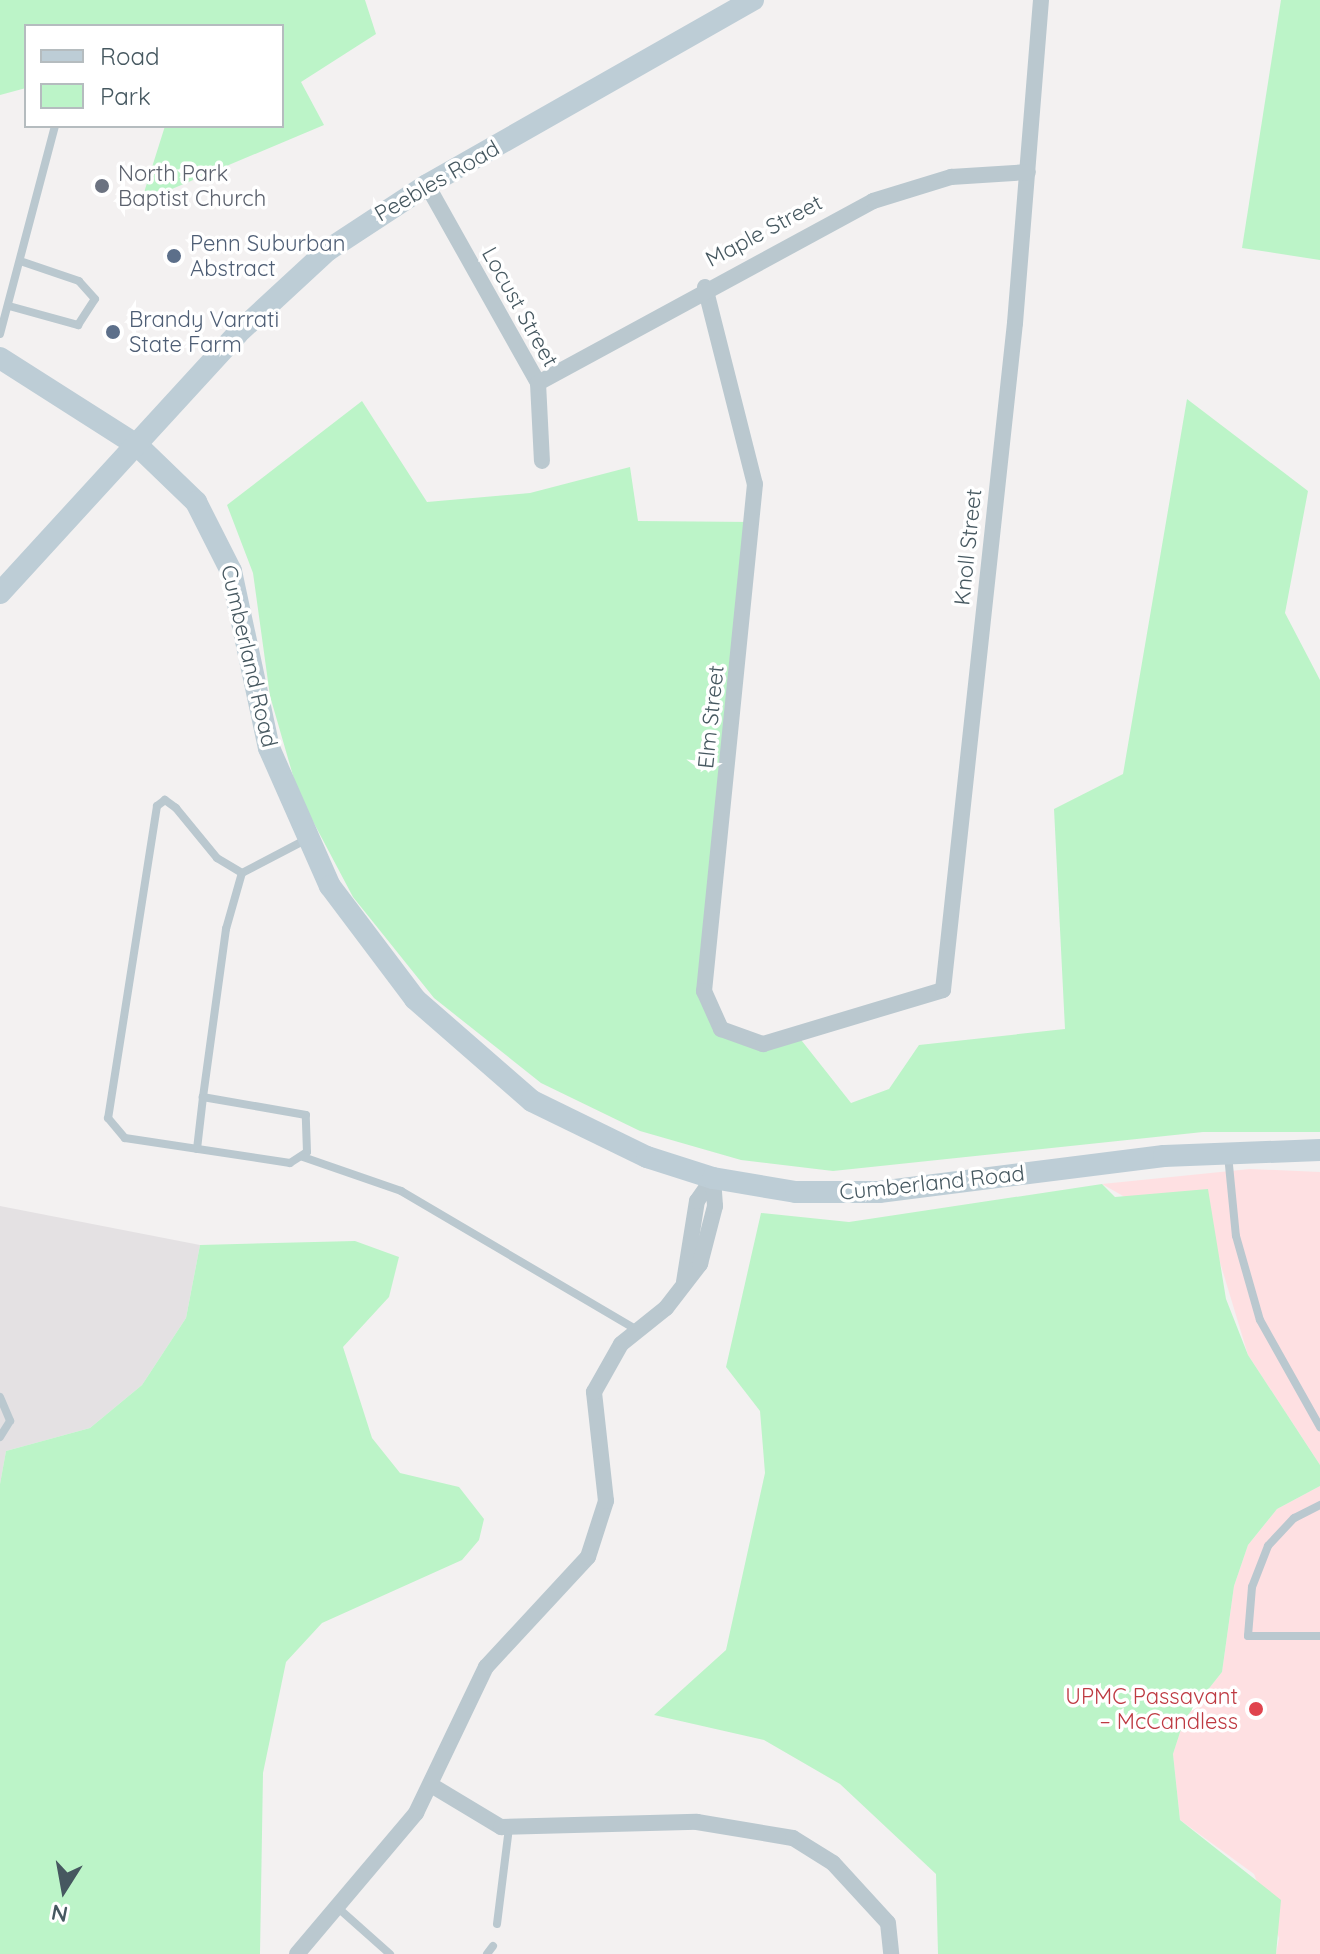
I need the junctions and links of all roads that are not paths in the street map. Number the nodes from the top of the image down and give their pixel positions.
1 (753, 0) edge
2 (1041, 0) edge
3 (55, 128) edge
4 (1028, 172) junction
5 (427, 185) junction
6 (23, 262) junction
7 (705, 287) junction
8 (9, 306) junction
9 (0, 334) edge
10 (0, 358) edge
11 (538, 383) junction
12 (138, 446) junction
13 (542, 461) dead end
14 (0, 593) edge
15 (305, 840) junction
16 (242, 873) junction
17 (839, 1023) joint
18 (203, 1097) junction
19 (197, 1149) junction
20 (1227, 1150) junction
21 (1320, 1150) edge
22 (303, 1157) junction
23 (713, 1178) junction
24 (637, 1330) junction
25 (0, 1397) edge
26 (1320, 1427) edge
27 (0, 1437) edge
28 (1320, 1505) edge
29 (1320, 1636) edge
30 (431, 1785) junction
31 (509, 1827) junction
32 (336, 1906) junction
33 (497, 1924) dead end
34 (493, 1946) dead end
35 (297, 1954) edge
36 (390, 1954) edge
37 (487, 1954) edge
38 (891, 1954) edge

1 - 5 street, Peebles Road
2 - 4 street, Knoll Street
3 - 6 lane
4 - 7 street, Maple Street
4 - 17 street, Knoll Street
5 - 11 street, Locust Street
5 - 12 street, Peebles Road
6 - 8 lane
6 - 8 lane
7 - 11 street, Maple Street
7 - 17 street, Elm Street
8 - 9 lane
10 - 12 street, Cumberland Road
11 - 13 street, Locust Street
12 - 14 street, Peebles Road
12 - 15 street, Cumberland Road
15 - 16 lane
15 - 23 street, Cumberland Road
16 - 18 lane
16 - 19 lane
18 - 19 lane
18 - 22 lane
19 - 22 lane
20 - 21 street, Cumberland Road
20 - 23 street, Cumberland Road
20 - 26 lane
22 - 24 lane
23 - 24 street
24 - 30 street
25 - 27 lane
28 - 29 lane
30 - 31 street
30 - 32 street
31 - 33 lane
31 - 38 street
32 - 35 street
32 - 36 lane
34 - 37 lane

